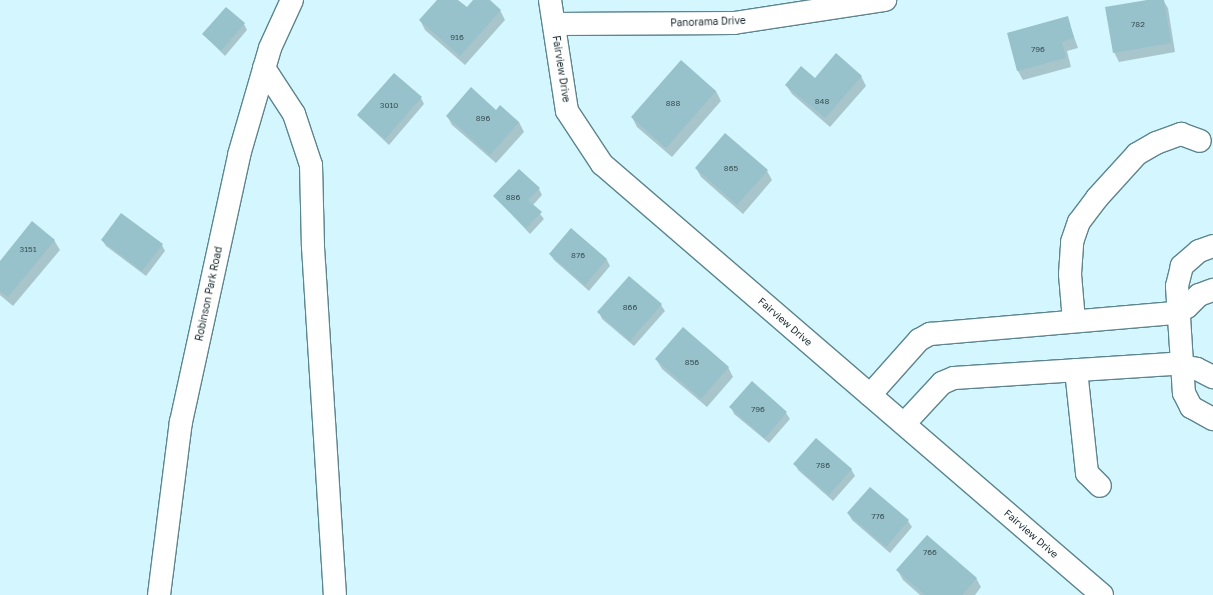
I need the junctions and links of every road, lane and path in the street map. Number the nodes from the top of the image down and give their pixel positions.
1 (292, 0) edge
2 (550, 0) edge
3 (885, 0) edge
4 (554, 24) junction
5 (264, 68) junction
6 (1200, 141) dead end
7 (1213, 246) edge
8 (1213, 290) edge
9 (1179, 310) junction
10 (1074, 321) junction
11 (1181, 366) junction
12 (1076, 370) junction
13 (1213, 377) edge
14 (870, 395) junction
15 (1213, 419) edge
16 (904, 424) junction
17 (1100, 486) dead end
18 (159, 595) edge
19 (335, 595) edge
20 (1102, 595) edge

1 - 5 street, Robinson Park Road
2 - 4 street, Fairview Drive
3 - 4 street, Panorama Drive
4 - 14 street, Fairview Drive
5 - 18 street, Robinson Park Road
5 - 19 street
6 - 10 street
7 - 9 street
8 - 9 street
9 - 10 street
9 - 11 street
10 - 14 street
11 - 12 street
11 - 13 street
11 - 15 street
12 - 16 street
12 - 17 street
14 - 16 street, Fairview Drive
16 - 20 street, Fairview Drive

